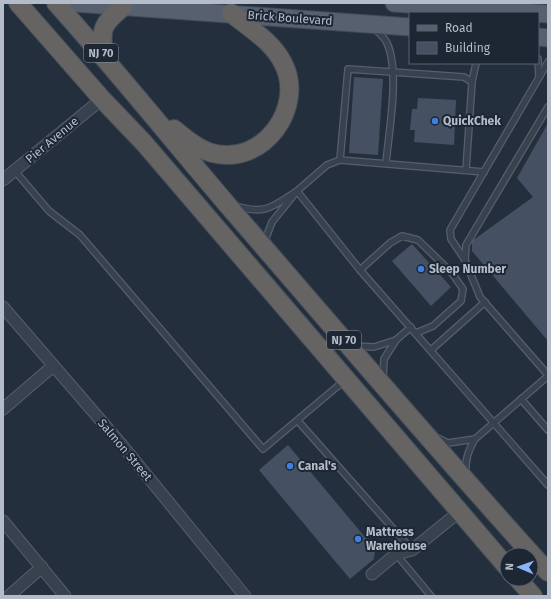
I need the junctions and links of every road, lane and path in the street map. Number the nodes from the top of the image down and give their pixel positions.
1 (18, 3) edge
2 (56, 3) edge
3 (74, 3) edge
4 (394, 3) edge
5 (411, 4) edge
6 (123, 7) junction
7 (521, 12) edge
8 (230, 13) junction
9 (370, 24) junction
10 (409, 27) edge
11 (104, 57) junction
12 (548, 62) edge
13 (476, 64) edge
14 (538, 64) edge
15 (394, 72) junction
16 (539, 78) junction
17 (472, 82) junction
18 (102, 99) junction
19 (144, 104) junction
20 (548, 107) edge
21 (340, 160) junction
22 (386, 163) junction
23 (466, 170) junction
24 (15, 171) junction
25 (484, 172) junction
26 (3, 180) edge
27 (297, 191) junction
28 (227, 204) junction
29 (263, 246) junction
30 (465, 260) junction
31 (360, 270) junction
32 (485, 302) junction
33 (3, 307) edge
34 (411, 327) junction
35 (416, 333) junction
36 (396, 340) junction
37 (350, 346) junction
38 (431, 350) junction
39 (53, 366) junction
40 (548, 375) edge
41 (346, 378) junction
42 (382, 384) junction
43 (522, 398) junction
44 (3, 409) edge
45 (298, 421) junction
46 (493, 424) junction
47 (548, 430) edge
48 (424, 432) junction
49 (475, 439) junction
50 (467, 482) junction
51 (548, 486) edge
52 (460, 512) junction
53 (3, 521) edge
54 (412, 550) junction
55 (396, 554) junction
56 (499, 557) edge
57 (42, 568) junction
58 (548, 572) edge
59 (372, 574) dead end
60 (525, 587) edge
61 (9, 596) edge
62 (65, 596) edge
63 (245, 596) edge
64 (431, 596) edge
65 (533, 596) edge

1 - 18 highway, NJ 70
2 - 11 highway, NJ 70
3 - 6 main road, Brick Boulevard
4 - 5 main road
5 - 7 main road
6 - 8 main road, Brick Boulevard
6 - 11 highway
8 - 9 main road, Brick Boulevard
8 - 19 highway
9 - 10 main road, Brick Boulevard
9 - 15 lane
11 - 19 highway, NJ 70
12 - 16 lane
13 - 17 lane
14 - 16 lane
15 - 17 lane
15 - 21 lane
15 - 22 lane
16 - 25 lane
17 - 23 lane
18 - 24 street, Pier Avenue
18 - 41 highway, NJ 70
19 - 28 highway, NJ 70
20 - 30 lane
21 - 22 lane
21 - 27 lane
22 - 23 lane
23 - 25 lane
24 - 26 street, Pier Avenue
24 - 45 lane
25 - 30 lane
27 - 28 lane
27 - 29 lane
27 - 31 lane
28 - 29 highway, NJ 70
29 - 37 highway, NJ 70
30 - 32 lane
31 - 34 lane
31 - 35 lane
32 - 38 lane
32 - 40 lane
33 - 39 street, Salmon Street
34 - 35 lane
34 - 36 lane
35 - 38 lane
36 - 37 lane
36 - 42 lane
37 - 42 highway, NJ 70
38 - 46 lane
39 - 44 street
39 - 63 street, Salmon Street
40 - 43 lane
41 - 45 lane
41 - 52 highway, NJ 70
42 - 48 highway, NJ 70
43 - 46 lane
43 - 47 lane
45 - 54 lane
46 - 49 lane
46 - 51 lane
48 - 49 lane
48 - 50 highway, NJ 70
49 - 50 lane
50 - 58 highway, NJ 70
52 - 54 street
52 - 56 highway, NJ 70
53 - 57 street
54 - 55 street
55 - 59 street
55 - 64 lane
57 - 61 street
57 - 62 street
60 - 65 highway

